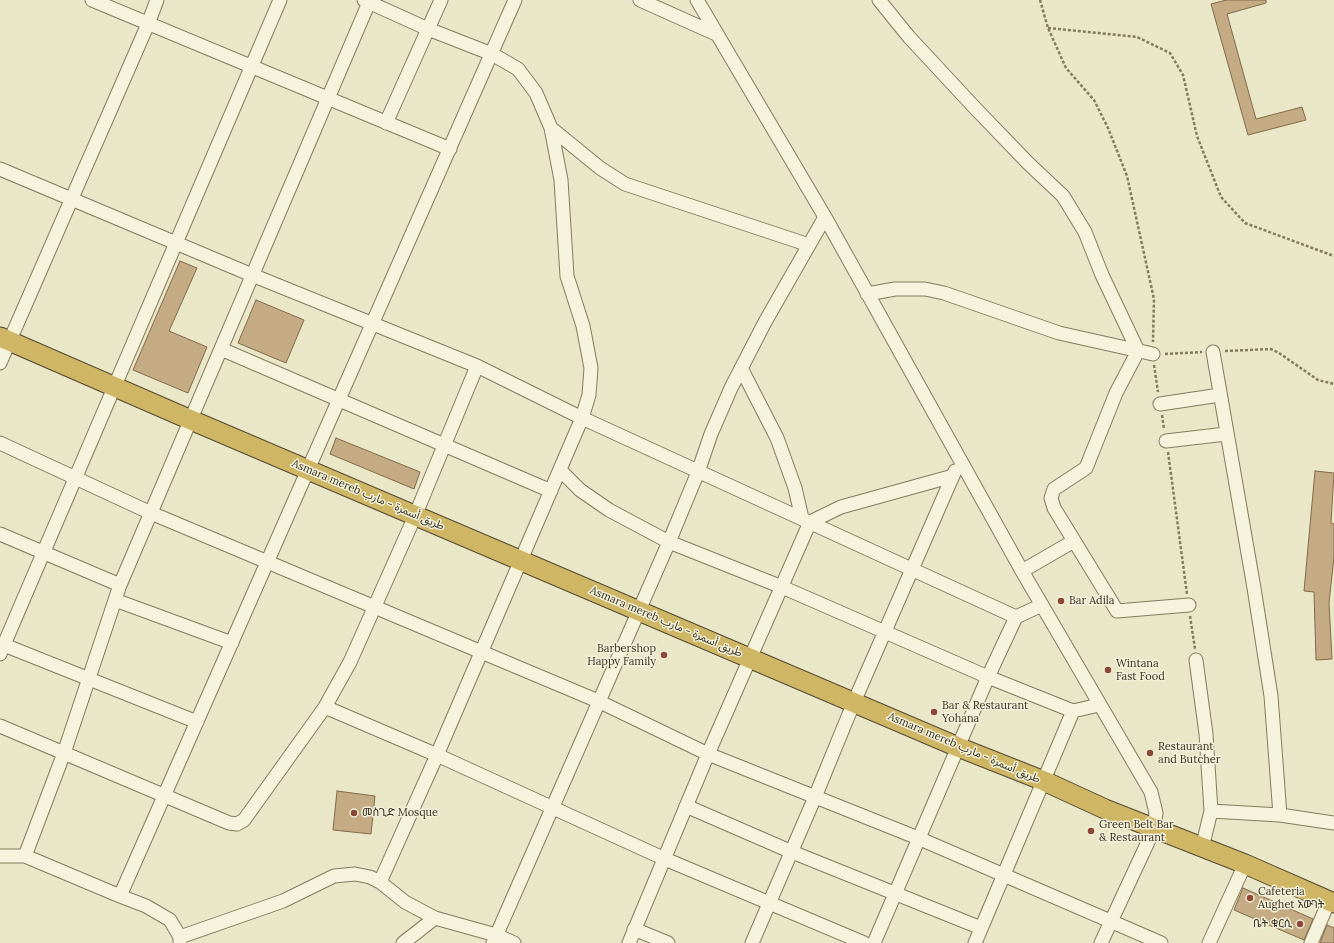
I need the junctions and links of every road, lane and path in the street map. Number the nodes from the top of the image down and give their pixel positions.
1 (92, 0) edge
2 (280, 0) edge
3 (440, 0) edge
4 (515, 0) edge
5 (640, 0) edge
6 (697, 0) edge
7 (879, 0) edge
8 (1040, 0) edge
9 (368, 1) edge
10 (153, 3) edge
11 (148, 24) junction
12 (1048, 28) junction
13 (428, 29) junction
14 (716, 34) junction
15 (492, 54) junction
16 (251, 66) junction
17 (327, 98) junction
18 (386, 123) junction
19 (551, 128) junction
20 (450, 149) junction
21 (0, 169) edge
22 (72, 199) junction
23 (825, 217) junction
24 (176, 242) junction
25 (809, 245) junction
26 (1334, 256) edge
27 (252, 275) junction
28 (868, 294) junction
29 (372, 324) junction
30 (5, 339) edge
31 (221, 349) junction
32 (1138, 351) junction
33 (1213, 352) junction
34 (1153, 354) junction
35 (0, 363) edge
36 (477, 366) junction
37 (741, 368) junction
38 (1334, 384) edge
39 (116, 387) junction
40 (1220, 395) junction
41 (338, 400) junction
42 (1160, 404) junction
43 (582, 418) junction
44 (190, 420) junction
45 (1226, 434) junction
46 (1166, 441) junction
47 (0, 443) edge
48 (444, 444) junction
49 (961, 461) junction
50 (309, 470) junction
51 (560, 470) junction
52 (698, 472) junction
53 (953, 476) junction
54 (75, 479) junction
55 (551, 491) junction
56 (151, 513) junction
57 (416, 516) junction
58 (806, 520) junction
59 (0, 534) edge
60 (1074, 541) junction
61 (669, 542) junction
62 (44, 551) junction
63 (521, 560) junction
64 (268, 561) junction
65 (912, 569) junction
66 (1022, 571) junction
67 (120, 585) junction
68 (782, 587) junction
69 (115, 600) junction
70 (1042, 604) junction
71 (1189, 605) junction
72 (374, 607) junction
73 (639, 610) junction
74 (1016, 617) junction
75 (884, 632) junction
76 (232, 643) junction
77 (2, 649) edge
78 (481, 652) junction
79 (752, 658) junction
80 (1196, 660) joint
81 (988, 676) junction
82 (89, 678) junction
83 (598, 702) junction
84 (854, 702) junction
85 (1099, 705) junction
86 (325, 707) junction
87 (1073, 711) junction
88 (197, 722) junction
89 (0, 726) edge
90 (958, 747) junction
91 (64, 754) junction
92 (708, 754) junction
93 (437, 755) junction
94 (1044, 781) junction
95 (165, 796) junction
96 (815, 797) junction
97 (686, 806) junction
98 (552, 808) junction
99 (1211, 811) junction
100 (1280, 815) junction
101 (1334, 823) edge
102 (1154, 829) junction
103 (918, 838) junction
104 (1202, 848) junction
105 (792, 852) junction
106 (0, 856) edge
107 (25, 856) junction
108 (665, 859) junction
109 (1245, 864) junction
110 (1004, 874) junction
111 (380, 882) junction
112 (895, 894) junction
113 (120, 896) junction
114 (1331, 902) edge
115 (770, 903) junction
116 (434, 918) junction
117 (1111, 921) junction
118 (981, 928) junction
119 (634, 929) junction
120 (495, 939) edge
121 (180, 940) edge
122 (403, 943) edge
123 (514, 943) edge
124 (629, 943) edge
125 (668, 943) edge
126 (752, 943) edge
127 (864, 943) edge
128 (874, 943) edge
129 (975, 943) edge
130 (1101, 943) edge
131 (1161, 943) edge
132 (1209, 943) edge
133 (1311, 943) edge

1 - 11 street
2 - 16 street
3 - 13 street
4 - 15 street
5 - 14 street
6 - 14 street
7 - 32 street
8 - 12 path
9 - 13 street
9 - 17 street
10 - 11 street
11 - 16 street
11 - 22 street
12 - 26 path
12 - 34 path
13 - 15 street
13 - 18 street
14 - 23 street
15 - 19 street
15 - 20 street
16 - 17 street
16 - 24 street
17 - 18 street
17 - 27 street
18 - 20 street
19 - 25 street
19 - 43 street
20 - 29 street
21 - 22 street
22 - 24 street
22 - 30 street
23 - 25 street
23 - 28 street
24 - 27 street
24 - 39 street
25 - 37 street
27 - 29 street
27 - 31 street
28 - 32 street
28 - 49 street
29 - 36 street
29 - 41 street
30 - 35 street
30 - 39 highway, Asmara mereb طريق أسمرة - مارب
31 - 41 street
31 - 44 street
32 - 34 street
32 - 60 street
33 - 34 path
33 - 38 path
33 - 40 street
34 - 42 path
36 - 43 street
36 - 48 street
37 - 52 street
37 - 58 street
39 - 44 highway, Asmara mereb طريق أسمرة - مارب
39 - 54 street
40 - 42 street
40 - 45 street
41 - 48 street
41 - 50 street
42 - 46 path
43 - 51 street
43 - 52 street
44 - 50 highway, Asmara mereb طريق أسمرة - مارب
44 - 56 street
45 - 46 street
45 - 100 street
46 - 71 path
47 - 54 street
48 - 55 street
48 - 57 street
49 - 53 street
49 - 66 street
50 - 57 highway, Asmara mereb طريق أسمرة - مارب
50 - 64 street
51 - 55 street
51 - 61 street
52 - 58 street
52 - 61 street
53 - 58 street
53 - 65 street
54 - 56 street
54 - 62 street
55 - 63 street
56 - 64 street
56 - 67 street
57 - 63 highway, Asmara mereb طريق أسمرة - مارب
57 - 72 street
58 - 65 street
58 - 68 street
59 - 62 street
60 - 66 street
60 - 71 street
61 - 68 street
61 - 73 street
62 - 67 street
62 - 77 street
63 - 73 highway, Asmara mereb طريق أسمرة - مارب
63 - 78 street
64 - 72 street
64 - 76 street
65 - 74 street
65 - 75 street
66 - 70 street
67 - 69 street
68 - 75 street
68 - 79 street
69 - 76 street
69 - 82 street
70 - 74 street
70 - 85 street
71 - 80 path
72 - 78 street
72 - 86 street
73 - 79 highway, Asmara mereb طريق أسمرة - مارب
73 - 83 street
74 - 81 street
75 - 81 street
75 - 84 street
76 - 88 street
77 - 82 street
78 - 83 street
78 - 93 street
79 - 84 highway, Asmara mereb طريق أسمرة - مارب
79 - 92 street
80 - 99 street
81 - 87 street
81 - 90 street
82 - 88 street
82 - 91 street
83 - 92 street
83 - 98 street
84 - 90 highway, Asmara mereb طريق أسمرة - مارب
84 - 96 street
85 - 87 street
85 - 102 street
86 - 93 street
86 - 95 street
87 - 94 street
88 - 95 street
89 - 91 street
90 - 94 highway, Asmara mereb طريق أسمرة - مارب
90 - 103 street
91 - 95 street
91 - 107 street
92 - 96 street
92 - 97 street
93 - 98 street
93 - 111 street
94 - 102 highway, Asmara mereb طريق أسمرة - مارب
94 - 110 street
95 - 113 street
96 - 103 street
96 - 105 street
97 - 105 street
97 - 108 street
98 - 108 street
98 - 120 street
99 - 100 street
99 - 104 street
100 - 101 street
102 - 104 highway, Asmara mereb طريق أسمرة - مارب
102 - 117 street
103 - 110 street
103 - 112 street
104 - 109 highway, Asmara mereb طريق أسمرة - مارب
105 - 112 street
105 - 115 street
106 - 107 street
107 - 113 street
108 - 115 street
108 - 119 street
109 - 114 highway, Asmara mereb طريق أسمرة - مارب
109 - 132 street
110 - 117 street
110 - 118 street
111 - 116 street
111 - 121 street
112 - 118 street
112 - 128 street
113 - 121 street
114 - 133 street
115 - 126 street
115 - 127 street
116 - 120 street
116 - 122 street
117 - 130 street
117 - 131 street
118 - 129 street
119 - 124 street
119 - 125 street
120 - 123 street

